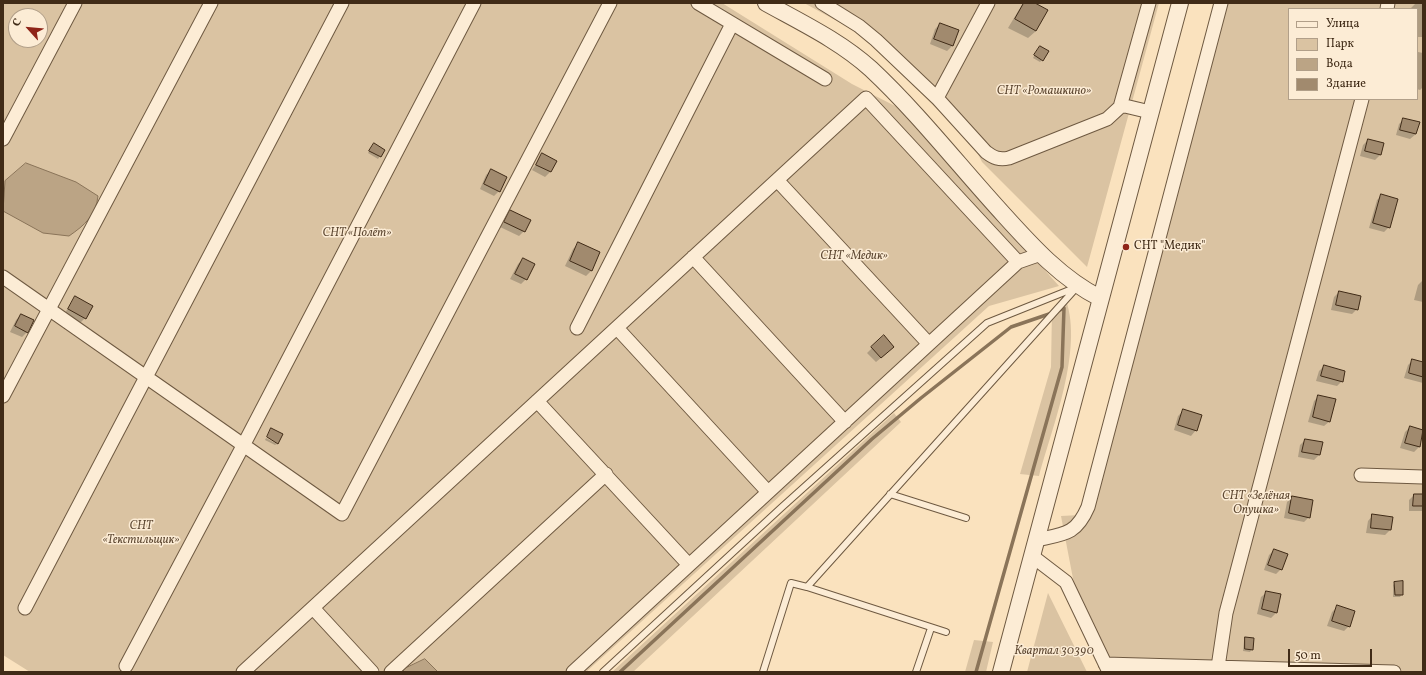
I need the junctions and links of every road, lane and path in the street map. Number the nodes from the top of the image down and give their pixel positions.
1 (74, 3) edge
2 (211, 3) edge
3 (342, 3) edge
4 (474, 3) edge
5 (610, 3) edge
6 (698, 3) edge
7 (766, 3) edge
8 (822, 3) edge
9 (988, 3) edge
10 (1149, 3) edge
11 (1180, 3) edge
12 (1221, 3) edge
13 (732, 24) junction
14 (825, 79) dead end
15 (936, 98) junction
16 (1362, 100) edge
17 (1120, 107) junction
18 (1150, 112) junction
19 (3, 139) edge
20 (777, 180) junction
21 (1041, 254) junction
22 (693, 257) junction
23 (1018, 262) junction
24 (3, 277) edge
25 (1078, 286) junction
26 (1100, 298) junction
27 (49, 309) junction
28 (577, 328) dead end
29 (617, 328) junction
30 (928, 344) junction
31 (146, 376) junction
32 (3, 396) edge
33 (537, 401) junction
34 (845, 422) junction
35 (244, 444) junction
36 (606, 474) junction
37 (1361, 475) dead end
38 (1423, 477) edge
39 (768, 492) junction
40 (890, 494) junction
41 (966, 518) dead end
42 (1036, 540) junction
43 (1032, 556) junction
44 (689, 566) junction
45 (807, 587) junction
46 (25, 608) dead end
47 (313, 608) junction
48 (931, 628) junction
49 (946, 632) dead end
50 (126, 666) dead end
51 (1218, 667) junction
52 (1107, 668) edge
53 (243, 672) edge
54 (372, 672) edge
55 (391, 672) edge
56 (573, 672) edge
57 (603, 672) edge
58 (763, 672) edge
59 (916, 672) edge
60 (1001, 672) edge
61 (1394, 672) edge

1 - 19 street
2 - 27 street
3 - 31 street
4 - 35 street
5 - 35 street
6 - 13 street
7 - 21 street
8 - 15 street
9 - 15 street
10 - 17 street
11 - 18 street
12 - 42 street
13 - 14 street
13 - 28 street
15 - 17 street
16 - 51 street
17 - 18 street
18 - 26 street
20 - 22 street
20 - 23 street
20 - 30 street
21 - 23 street
21 - 25 street
22 - 29 street
22 - 34 street
23 - 30 street
24 - 27 street
25 - 26 street
25 - 40 lane
25 - 57 lane
26 - 42 street
27 - 31 street
27 - 32 street
29 - 33 street
29 - 39 street
30 - 34 street
31 - 35 street
31 - 46 street
33 - 36 street
33 - 47 street
34 - 39 street
35 - 50 street
36 - 44 street
36 - 55 street
37 - 38 street
39 - 44 street
40 - 41 lane
40 - 45 lane
42 - 43 street
43 - 52 street
43 - 60 street
44 - 56 street
45 - 48 lane
45 - 58 lane
47 - 53 street
47 - 54 street
48 - 49 lane
48 - 59 lane
51 - 52 street
51 - 61 street

